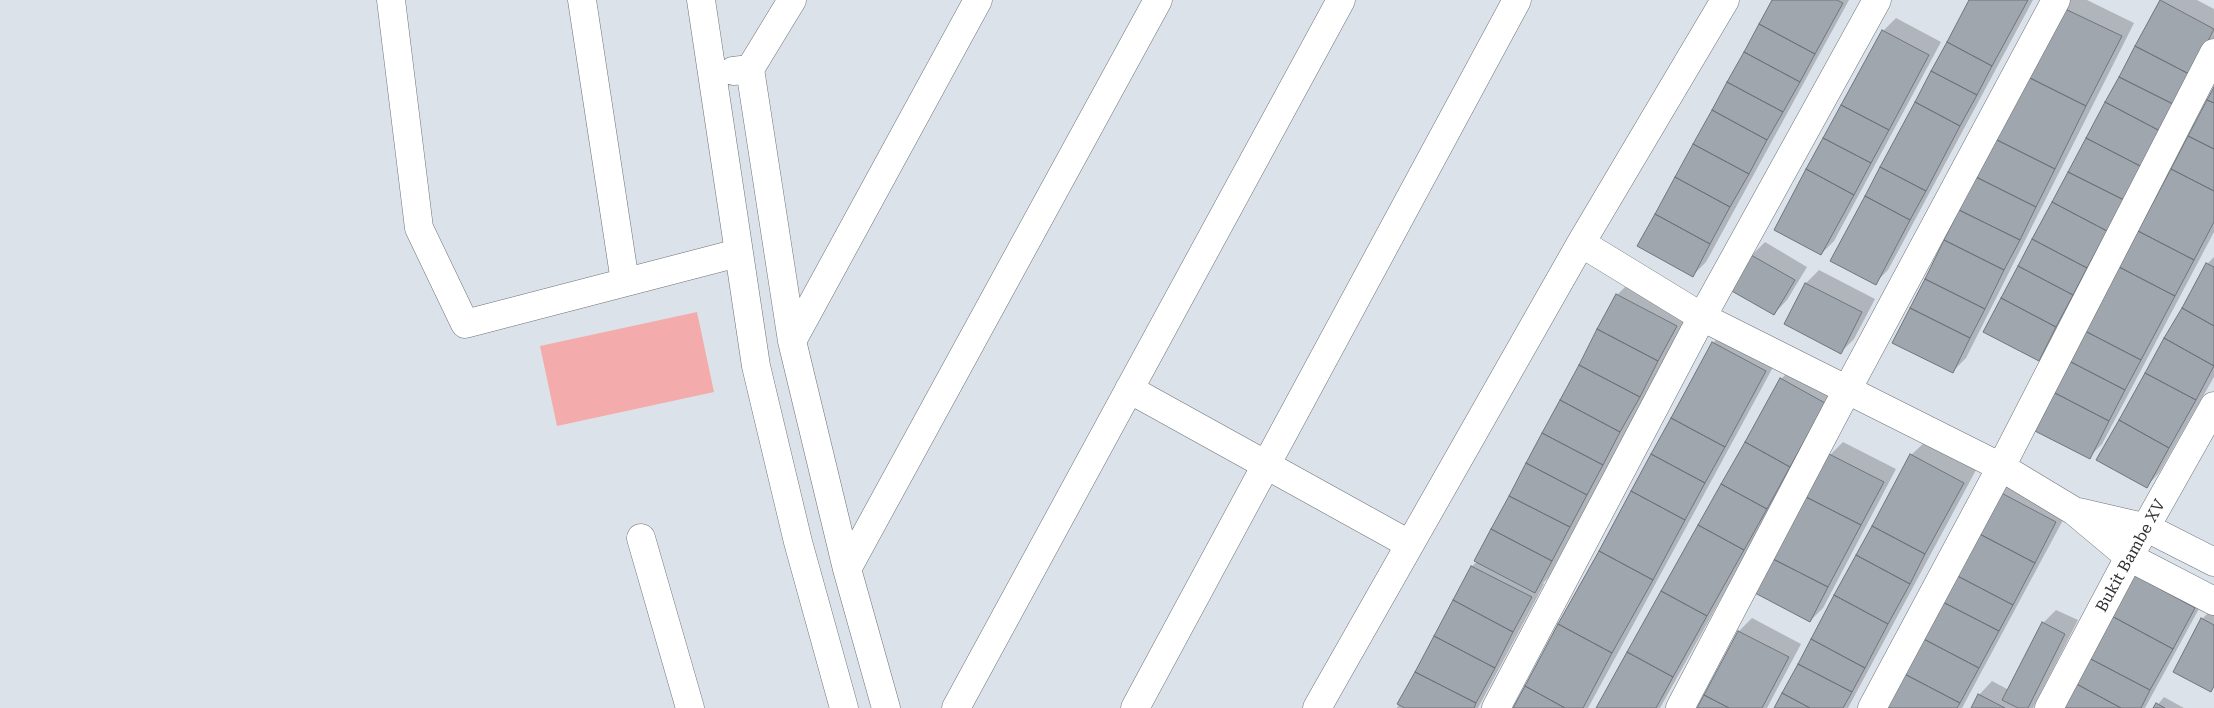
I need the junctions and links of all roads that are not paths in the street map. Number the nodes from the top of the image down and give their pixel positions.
1 (392, 0) edge
2 (582, 0) edge
3 (701, 0) edge
4 (792, 0) edge
5 (978, 0) edge
6 (1158, 0) edge
7 (1341, 0) edge
8 (1517, 0) edge
9 (1725, 0) edge
10 (1877, 0) edge
11 (2056, 0) edge
12 (2214, 54) edge
13 (750, 69) junction
14 (711, 75) junction
15 (1581, 243) junction
16 (738, 253) junction
17 (625, 282) junction
18 (1702, 317) junction
19 (792, 341) junction
20 (1129, 389) junction
21 (1847, 390) junction
22 (2214, 406) edge
23 (1267, 465) junction
24 (2000, 467) junction
25 (2074, 511) junction
26 (2147, 528) junction
27 (641, 538) dead end
28 (1409, 544) junction
29 (2129, 557) junction
30 (2214, 562) edge
31 (847, 569) junction
32 (2214, 601) edge
33 (690, 708) edge
34 (844, 708) edge
35 (886, 708) edge
36 (956, 708) edge
37 (1135, 708) edge
38 (1317, 708) edge
39 (1496, 708) edge
40 (1680, 708) edge
41 (1872, 708) edge
42 (2050, 708) edge

1 - 17 street
2 - 17 street
3 - 14 street
4 - 13 street
5 - 19 street
6 - 31 street
7 - 20 street
8 - 23 street
9 - 15 street
10 - 18 street
11 - 21 street
12 - 24 street
13 - 14 street
13 - 19 street
14 - 16 street
15 - 18 street
15 - 28 street
16 - 17 street
16 - 34 street
18 - 21 street
18 - 39 street
19 - 31 street
20 - 23 street
20 - 36 street
21 - 24 street
21 - 40 street
22 - 26 street, Bukit Bambe XV
23 - 28 street
23 - 37 street
24 - 25 street
24 - 41 street
25 - 26 street
25 - 29 street
26 - 29 street, Bukit Bambe XV
26 - 30 street
27 - 33 street
28 - 38 street
29 - 32 street
29 - 42 street, Bukit Bambe XV
31 - 35 street

